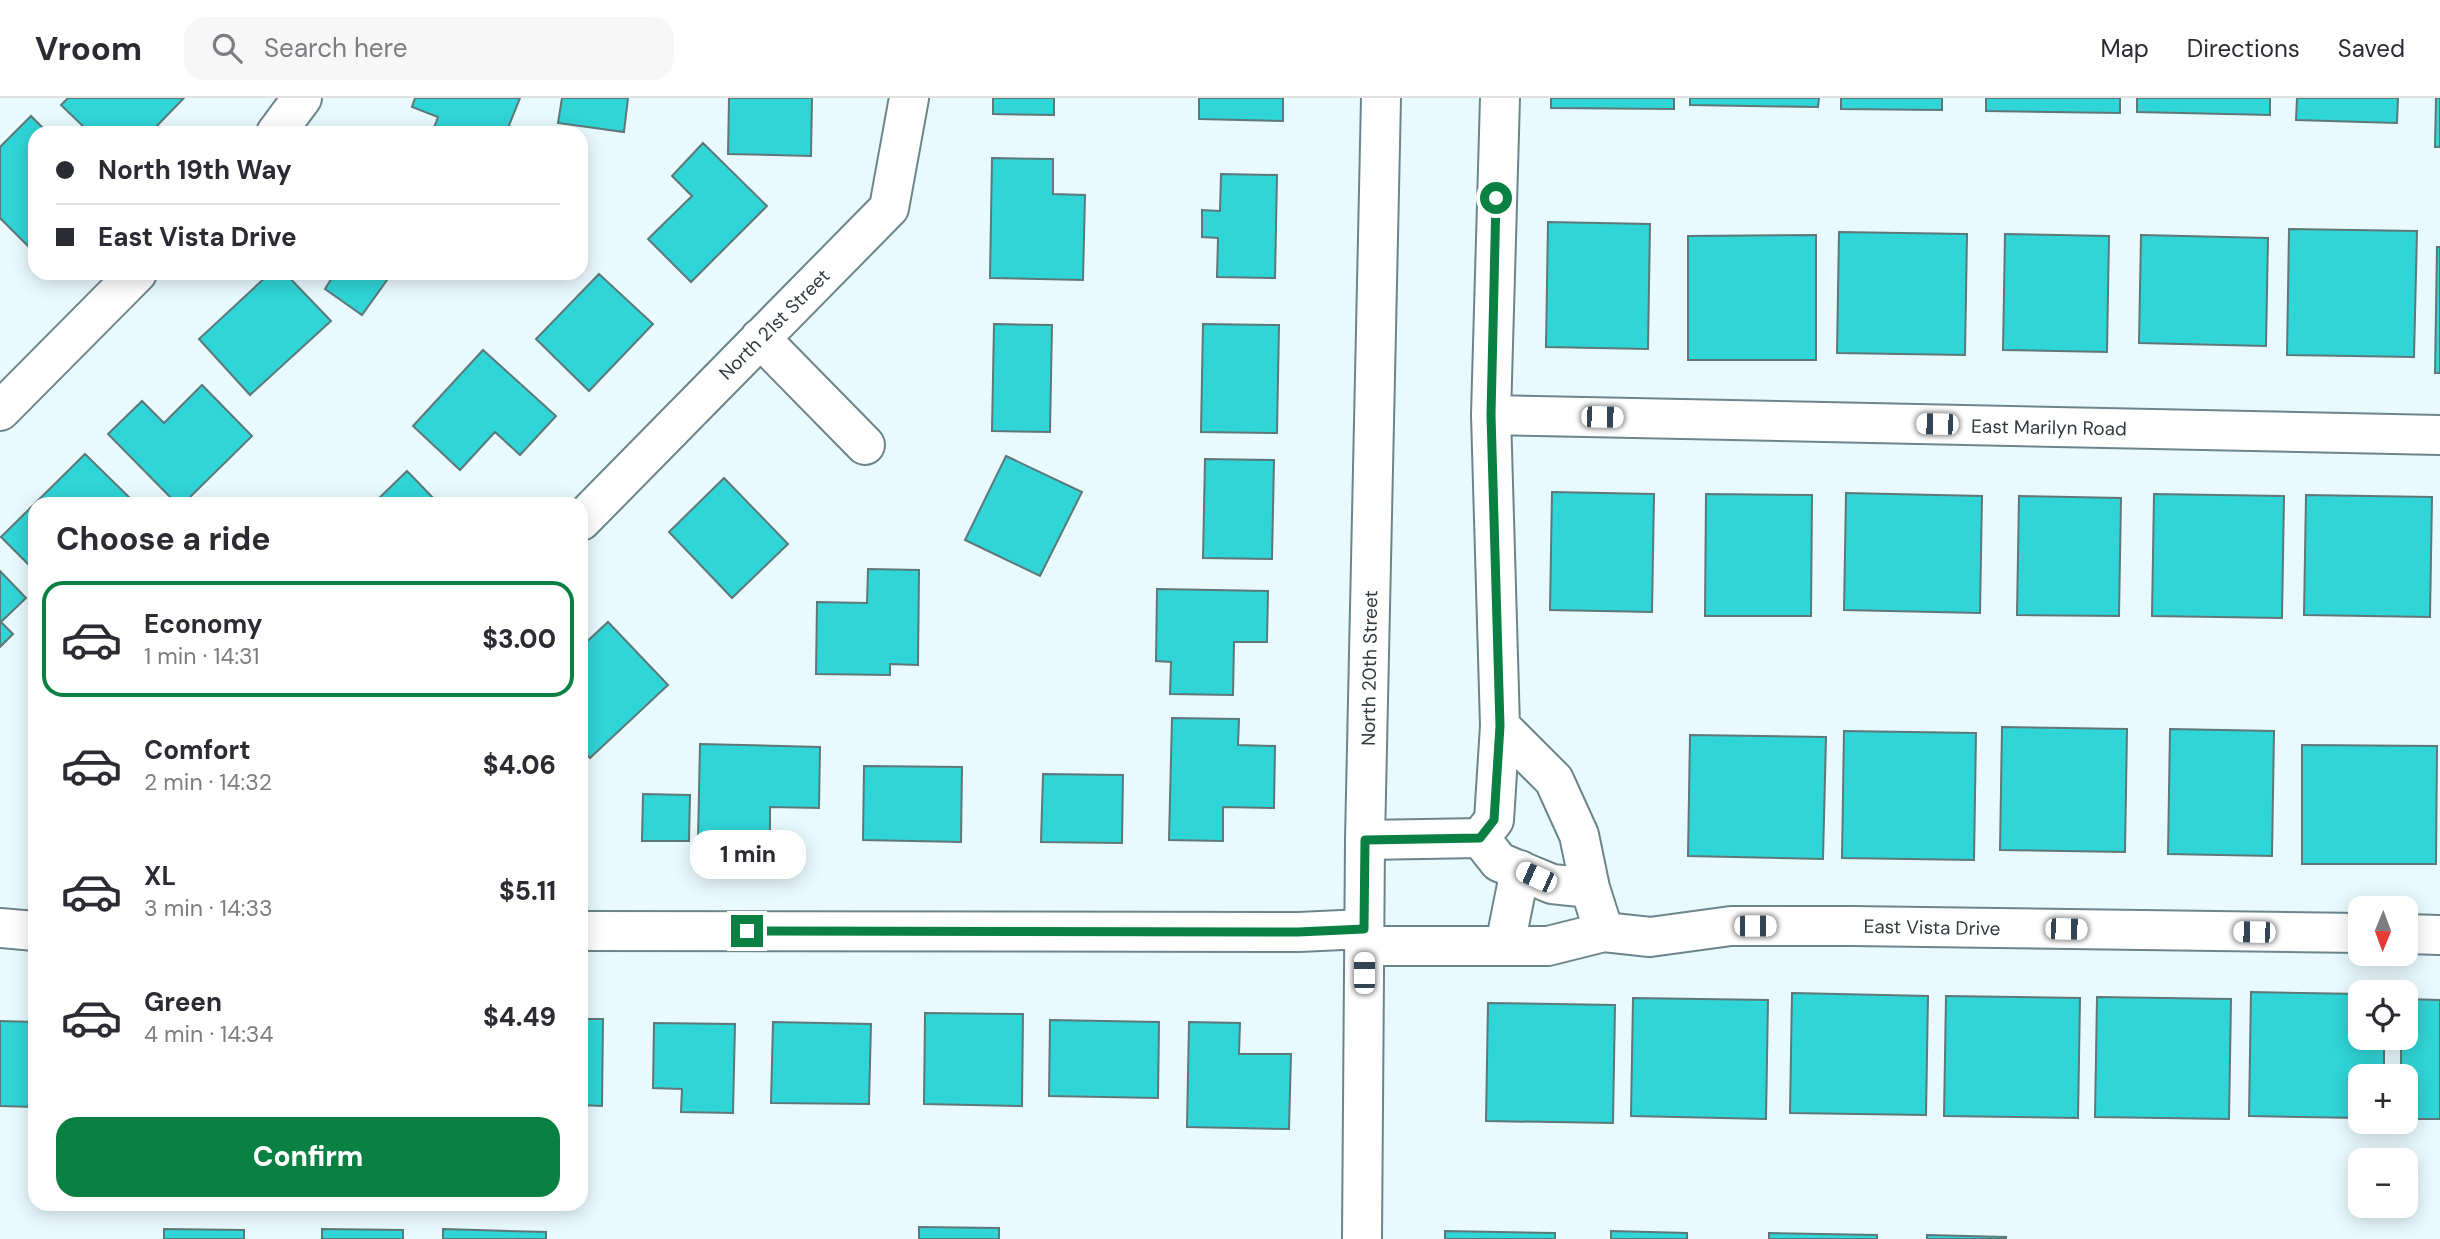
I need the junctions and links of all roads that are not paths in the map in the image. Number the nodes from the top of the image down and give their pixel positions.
1 (302, 98) edge
2 (909, 98) edge
3 (1381, 98) edge
4 (1500, 98) edge
5 (281, 126) edge
6 (130, 280) edge
7 (760, 338) junction
8 (0, 411) edge
9 (1491, 415) junction
10 (2440, 435) edge
11 (865, 445) dead end
12 (588, 514) edge
13 (1500, 726) junction
14 (1480, 838) junction
15 (1365, 840) junction
16 (1520, 870) junction
17 (1590, 888) junction
18 (0, 928) edge
19 (28, 930) edge
20 (588, 931) edge
21 (1604, 932) junction
22 (2348, 933) edge
23 (2418, 934) edge
24 (2440, 934) edge
25 (1364, 938) junction
26 (1505, 945) junction
27 (1362, 1239) edge

1 - 5 street
2 - 7 street, North 21st Street
3 - 15 street, North 20th Street
4 - 9 street
6 - 8 street
7 - 11 street
7 - 12 street, North 21st Street
9 - 10 street, East Marilyn Road
9 - 13 street
13 - 14 street
13 - 17 street
14 - 15 street
14 - 16 street
15 - 25 street, North 20th Street
16 - 17 street
16 - 26 street
17 - 21 street
18 - 19 street
20 - 25 street, East Vista Drive
21 - 22 street, East Vista Drive
21 - 26 street, East Vista Drive
23 - 24 street
25 - 26 street, East Vista Drive
25 - 27 street, North 20th Street

